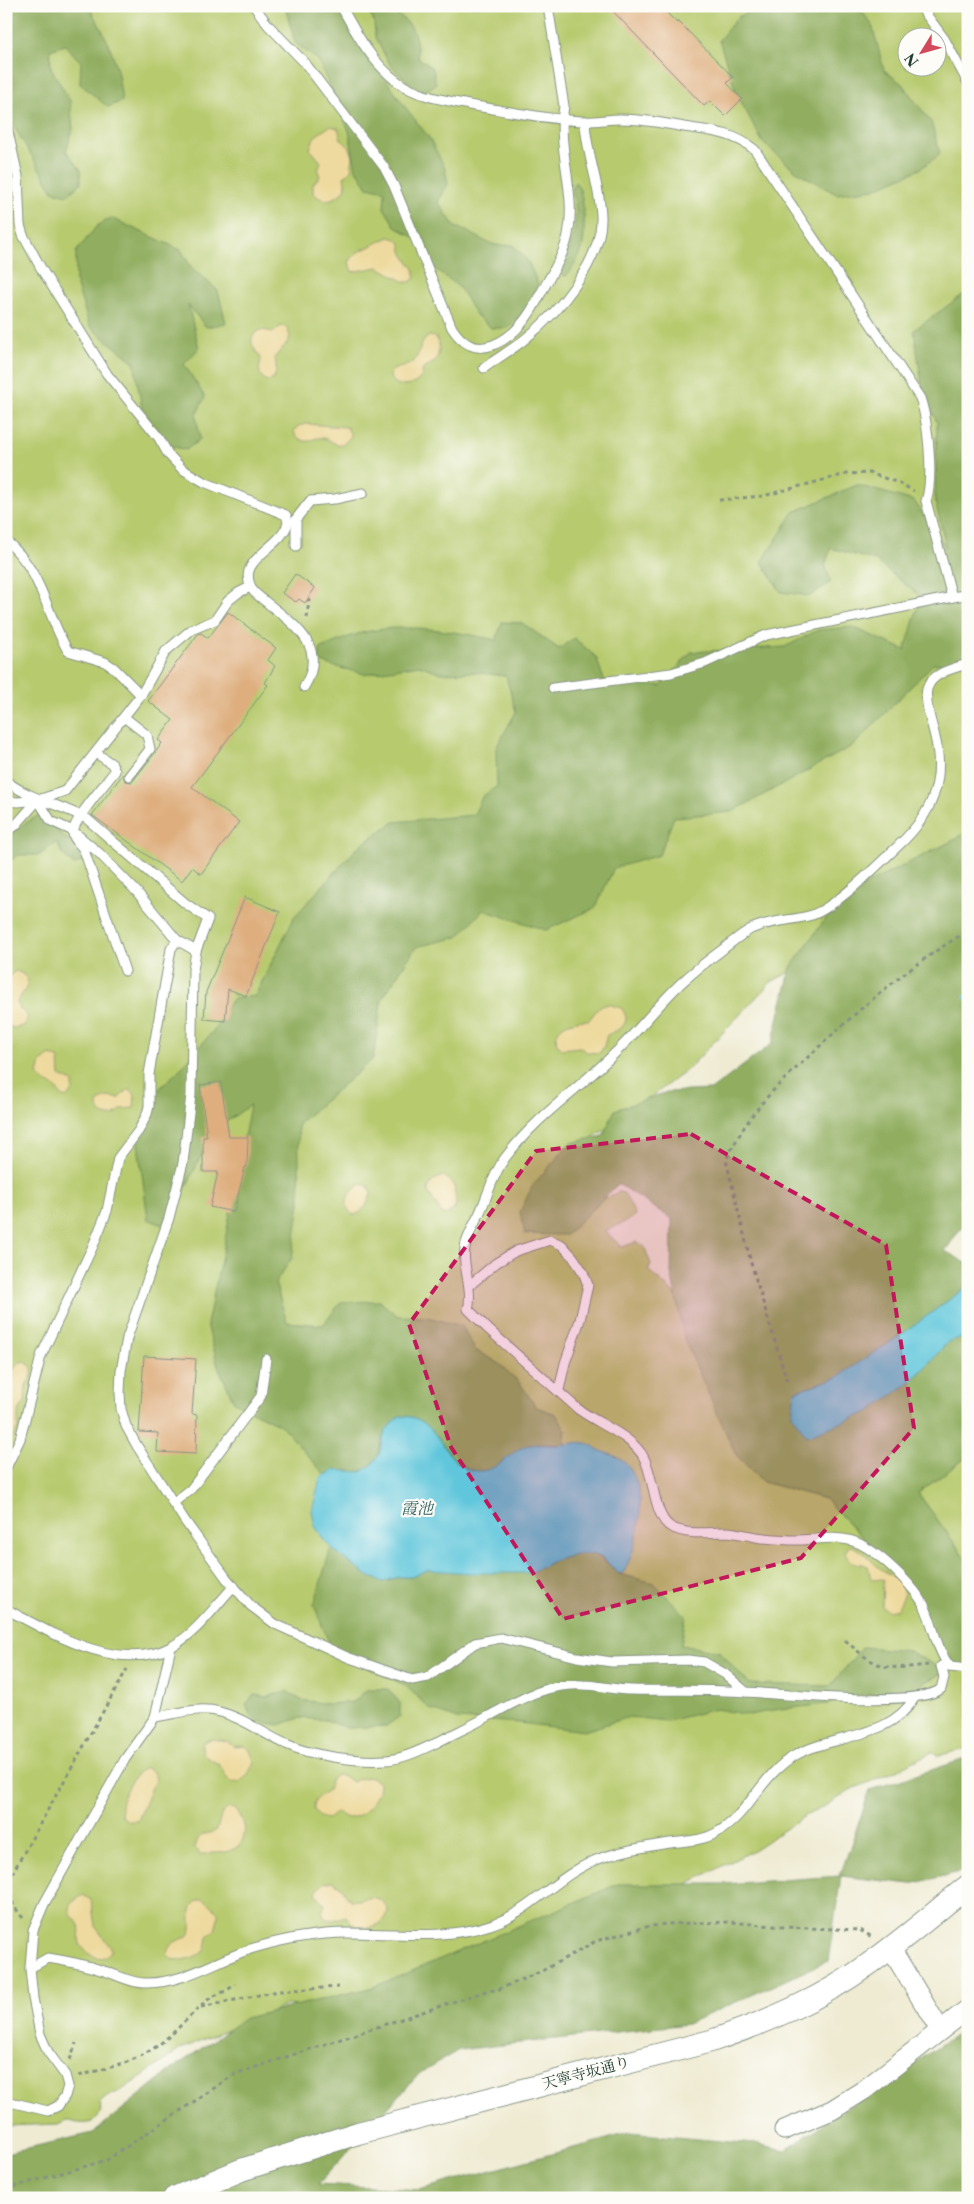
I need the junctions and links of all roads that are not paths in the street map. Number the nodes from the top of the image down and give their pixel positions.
1 (254, 6) edge
2 (341, 6) edge
3 (548, 6) edge
4 (920, 6) edge
5 (968, 83) edge
6 (562, 119) junction
7 (585, 122) junction
8 (6, 123) edge
9 (484, 368) dead end
10 (363, 493) dead end
11 (302, 510) junction
12 (286, 515) junction
13 (6, 541) edge
14 (296, 546) dead end
15 (250, 587) junction
16 (968, 594) edge
17 (952, 597) junction
18 (968, 664) edge
19 (304, 687) dead end
20 (554, 688) dead end
21 (141, 695) junction
22 (124, 717) junction
23 (96, 753) junction
24 (129, 776) dead end
25 (6, 781) edge
26 (38, 800) junction
27 (6, 801) edge
28 (81, 816) junction
29 (73, 831) junction
30 (6, 832) edge
31 (177, 940) junction
32 (196, 950) junction
33 (126, 971) dead end
34 (470, 1285) junction
35 (266, 1359) dead end
36 (559, 1390) junction
37 (9, 1457) edge
38 (6, 1468) edge
39 (173, 1503) junction
40 (234, 1586) junction
41 (6, 1608) edge
42 (171, 1647) junction
43 (946, 1667) junction
44 (968, 1669) edge
45 (746, 1692) junction
46 (915, 1697) junction
47 (155, 1717) junction
48 (968, 1886) edge
49 (890, 1947) junction
50 (30, 1968) junction
51 (968, 2009) edge
52 (940, 2030) junction
53 (6, 2101) edge
54 (784, 2130) dead end
55 (174, 2198) edge

1 - 6 lane
2 - 6 lane
3 - 6 lane
4 - 5 lane
6 - 7 lane
7 - 9 lane
7 - 17 lane
8 - 12 lane
10 - 11 lane
11 - 12 lane
11 - 14 lane
12 - 15 lane
13 - 21 lane
15 - 19 lane
15 - 21 lane
16 - 17 lane
17 - 20 lane
18 - 34 lane
21 - 22 lane
22 - 23 lane
22 - 24 lane
23 - 26 lane
23 - 28 lane
25 - 26 lane
26 - 27 lane
26 - 28 lane
26 - 29 lane
26 - 30 lane
28 - 29 lane
28 - 32 lane
29 - 31 lane
29 - 33 lane
31 - 32 lane
31 - 37 lane
32 - 39 lane
34 - 36 lane
34 - 36 lane
35 - 39 lane
36 - 43 lane
37 - 38 lane
39 - 40 lane
40 - 42 lane
40 - 45 lane
41 - 42 lane
42 - 47 lane
43 - 44 lane
43 - 46 lane
45 - 46 lane
45 - 47 lane
46 - 50 lane
47 - 50 lane
48 - 49 street, 天寧寺坂通り
49 - 52 street
49 - 55 street, 天寧寺坂通り
50 - 53 lane
51 - 52 street
52 - 54 street

